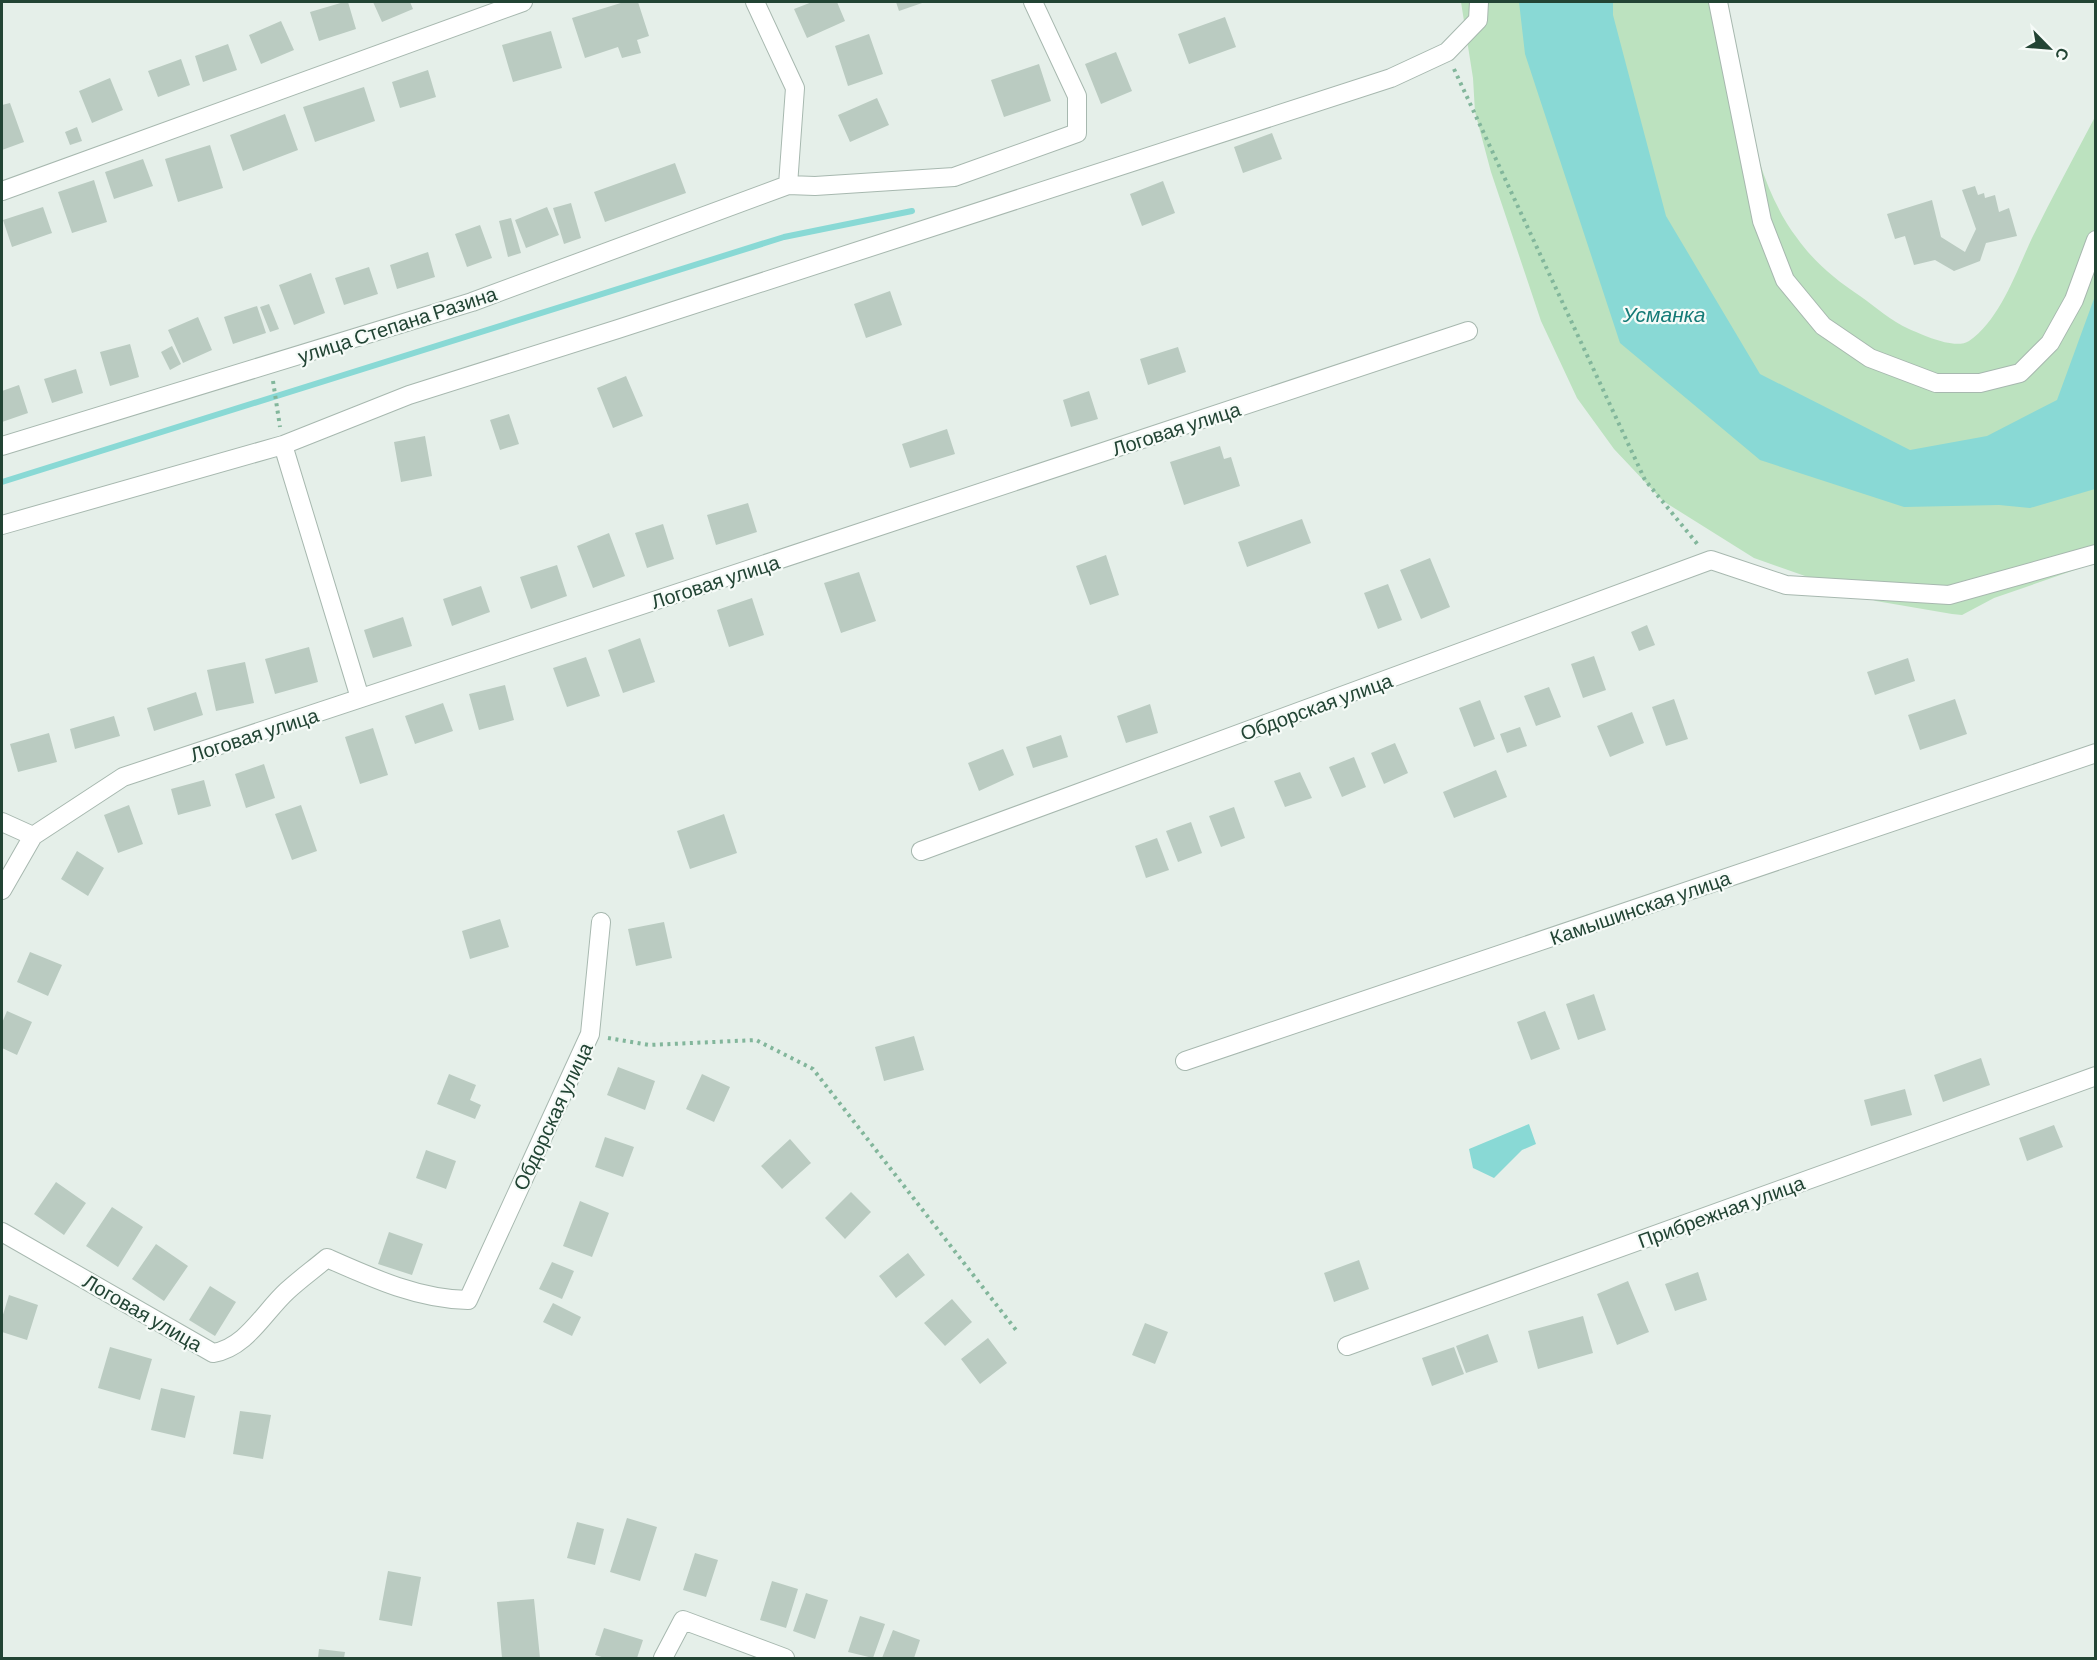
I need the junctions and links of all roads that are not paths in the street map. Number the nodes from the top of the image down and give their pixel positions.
1 (522, 2) edge
2 (755, 2) edge
3 (1033, 2) edge
4 (1479, 2) edge
5 (1718, 2) edge
6 (788, 185) junction
7 (2, 191) edge
8 (2096, 240) edge
9 (1468, 331) dead end
10 (283, 445) junction
11 (2, 446) edge
12 (2, 525) edge
13 (2096, 554) edge
14 (360, 698) junction
15 (2096, 753) edge
16 (2, 822) edge
17 (33, 836) junction
18 (921, 851) dead end
19 (2, 890) edge
20 (601, 922) dead end
21 (1185, 1061) dead end
22 (2096, 1076) edge
23 (2, 1232) edge
24 (468, 1300) joint
25 (1347, 1346) dead end
26 (663, 1659) edge
27 (785, 1659) edge

1 - 7 street
2 - 6 street
3 - 6 street, улица Степана Разина
4 - 10 street
5 - 8 street
6 - 11 street, улица Степана Разина
9 - 14 street, Логовая улица
10 - 12 street
10 - 14 street
13 - 18 street, Обдорская улица
14 - 17 street, Логовая улица
15 - 21 street, Камышинская улица
16 - 17 street
17 - 19 street, Логовая улица
20 - 24 street, Обдорская улица
22 - 25 street, Прибрежная улица
23 - 24 street, Логовая улица
26 - 27 street

